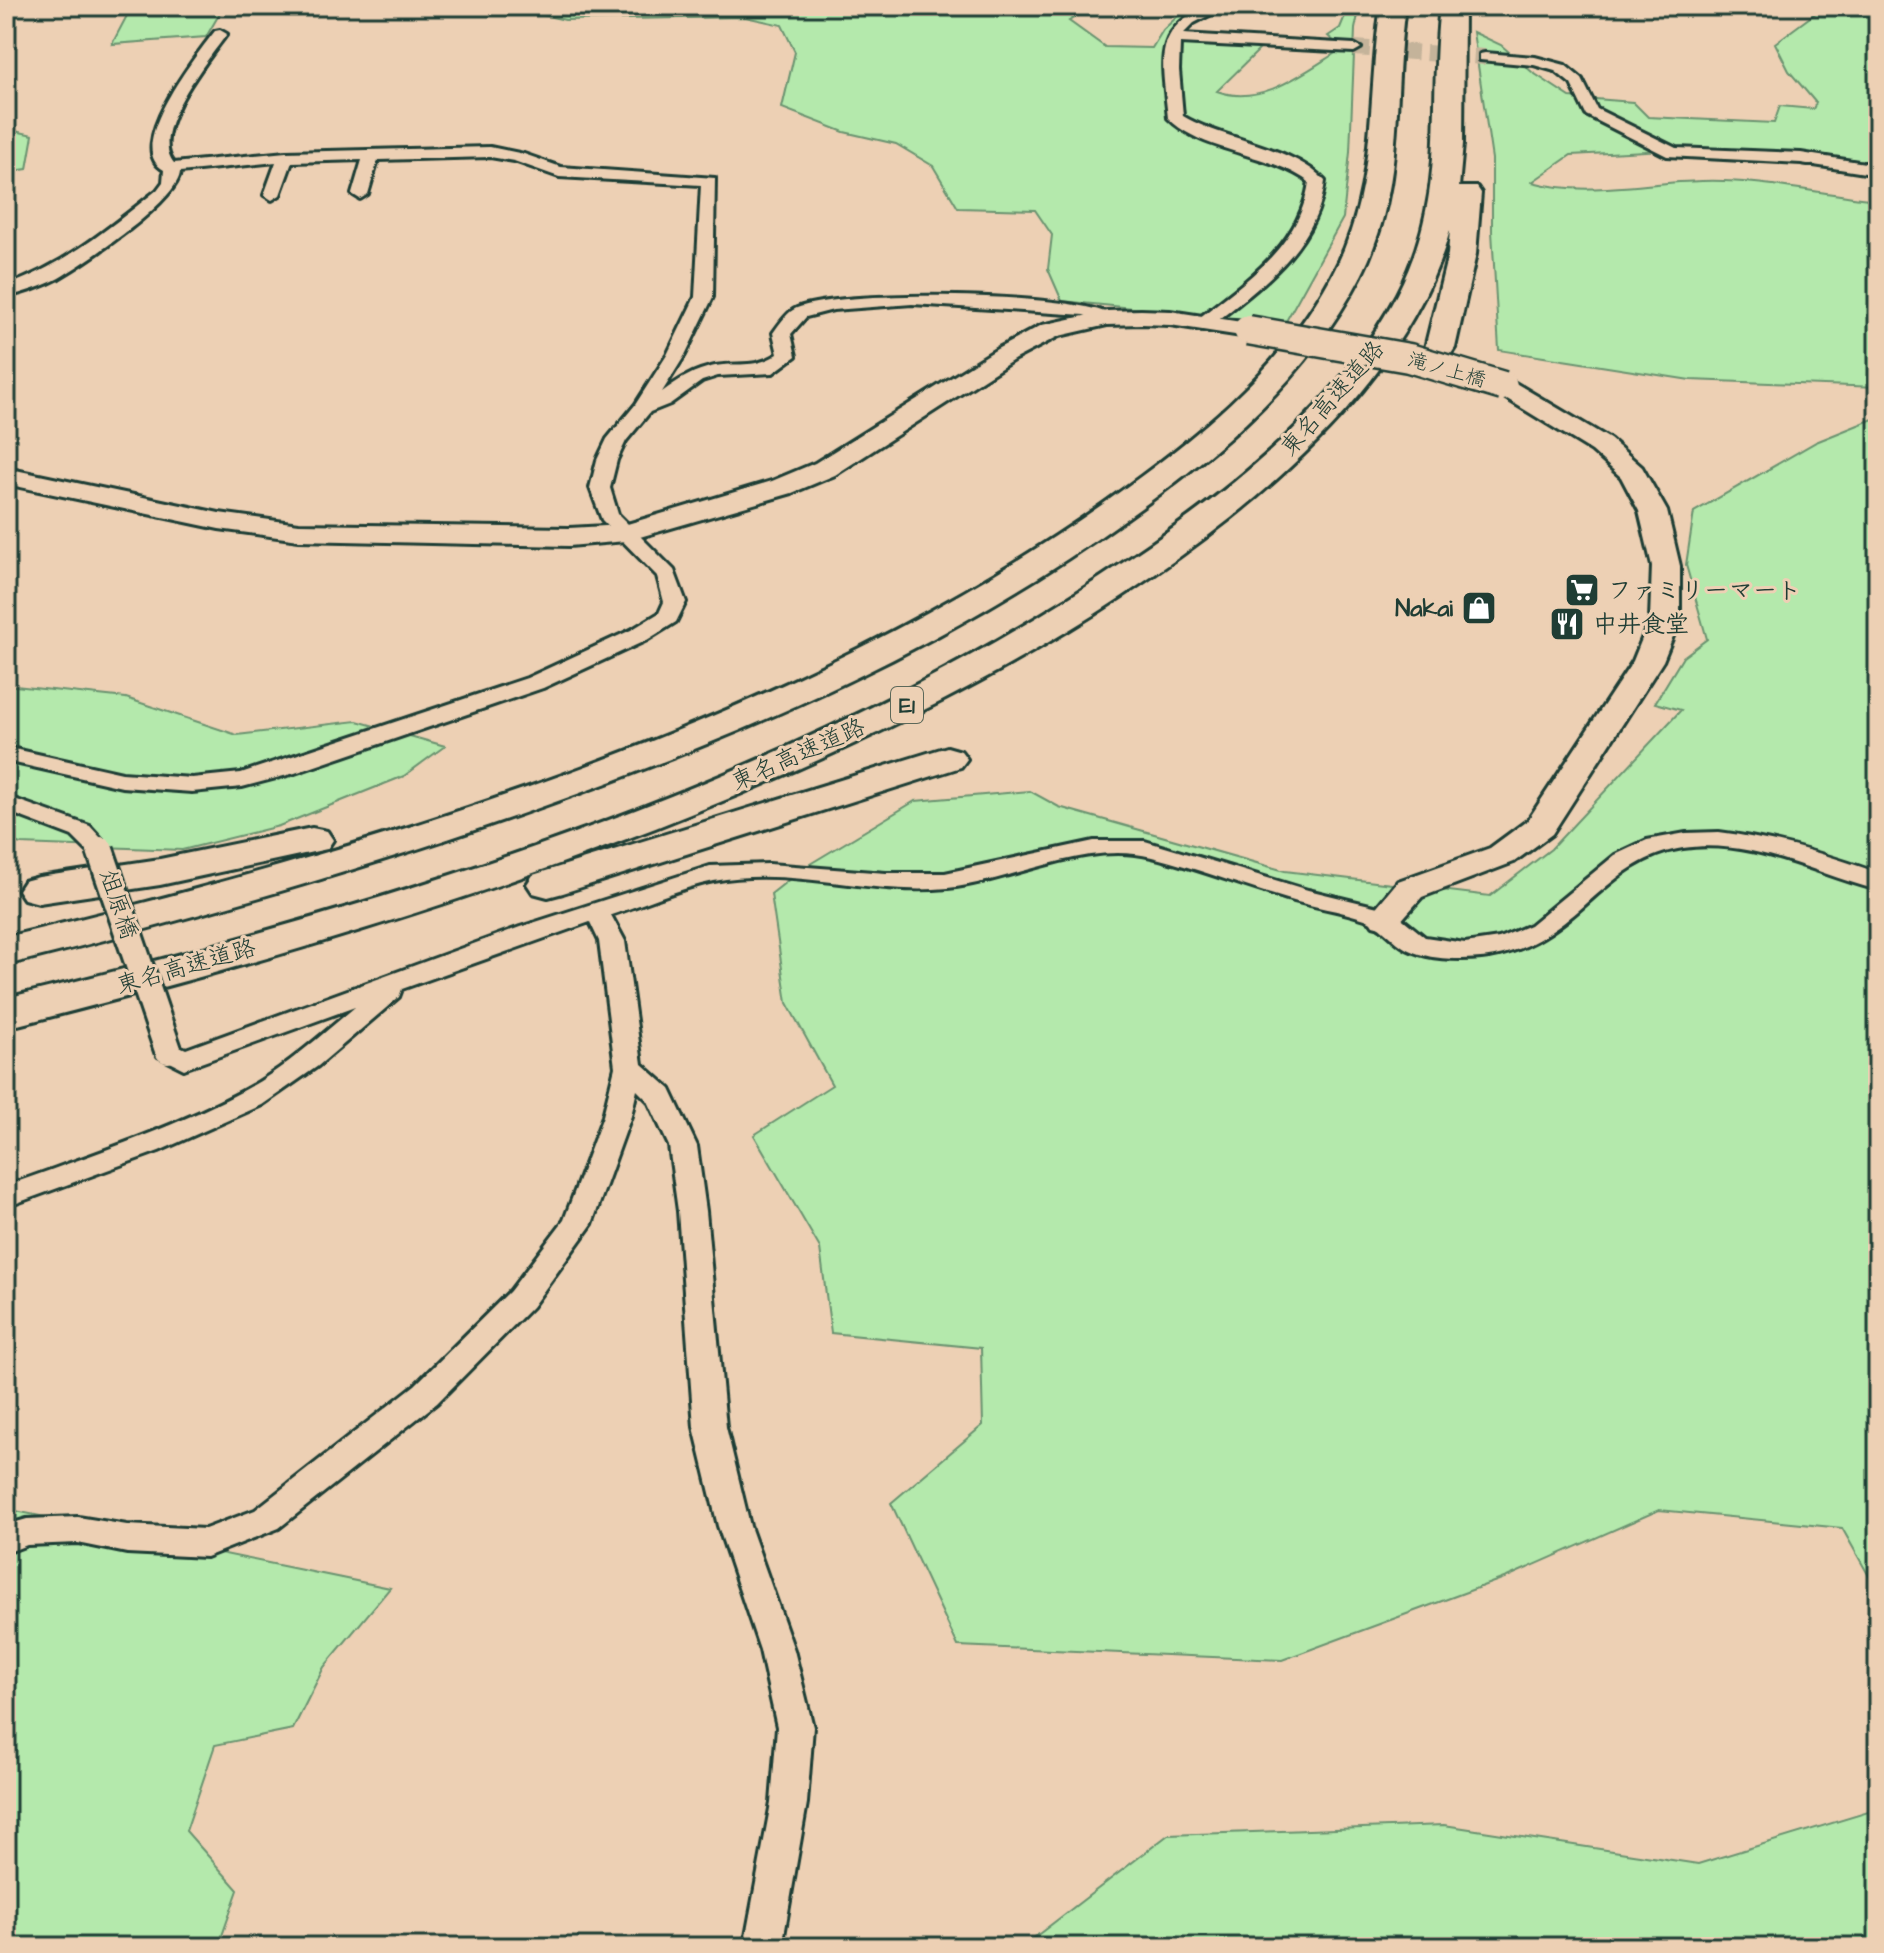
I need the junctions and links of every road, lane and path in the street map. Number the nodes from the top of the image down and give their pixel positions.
1 (1220, 6) edge
2 (1393, 6) edge
3 (1452, 6) edge
4 (220, 34) dead end
5 (1175, 38) junction
6 (1354, 48) tunnel mouth
7 (1485, 57) tunnel mouth
8 (1450, 121) junction
9 (371, 155) junction
10 (286, 157) junction
11 (172, 168) junction
12 (1878, 170) edge
13 (360, 194) dead end
14 (272, 195) dead end
15 (6, 292) edge
16 (1107, 318) junction
17 (1205, 322) junction
18 (1440, 348) dead end
19 (643, 408) junction
20 (6, 476) edge
21 (1165, 476) junction
22 (626, 533) junction
23 (6, 754) edge
24 (947, 759) dead end
25 (6, 803) edge
26 (1878, 882) edge
27 (39, 890) dead end
28 (598, 913) junction
29 (1385, 917) junction
30 (6, 951) edge
31 (399, 982) junction
32 (6, 1013) edge
33 (6, 1031) edge
34 (629, 1067) junction
35 (6, 1197) edge
36 (6, 1539) edge
37 (763, 1947) edge

1 - 5 street
2 - 21 highway
3 - 8 highway, 東名高速道路 / E1
4 - 11 street
5 - 6 street
5 - 17 street
7 - 12 street
8 - 18 highway
8 - 32 highway, 東名高速道路 / E1
9 - 10 street
9 - 13 street
9 - 19 street
10 - 11 street
10 - 14 street
11 - 15 street
16 - 17 street, 滝ノ上橋
16 - 19 street
16 - 22 street, 滝ノ上橋
17 - 29 street, 滝ノ上橋, bridge
19 - 22 street
20 - 22 street, 滝ノ上橋
21 - 27 highway
21 - 30 highway
22 - 23 street
24 - 33 highway
25 - 31 street, 俎原橋, bridge
26 - 29 street
28 - 29 street
28 - 31 street
28 - 34 street
31 - 35 street
34 - 36 street
34 - 37 street

